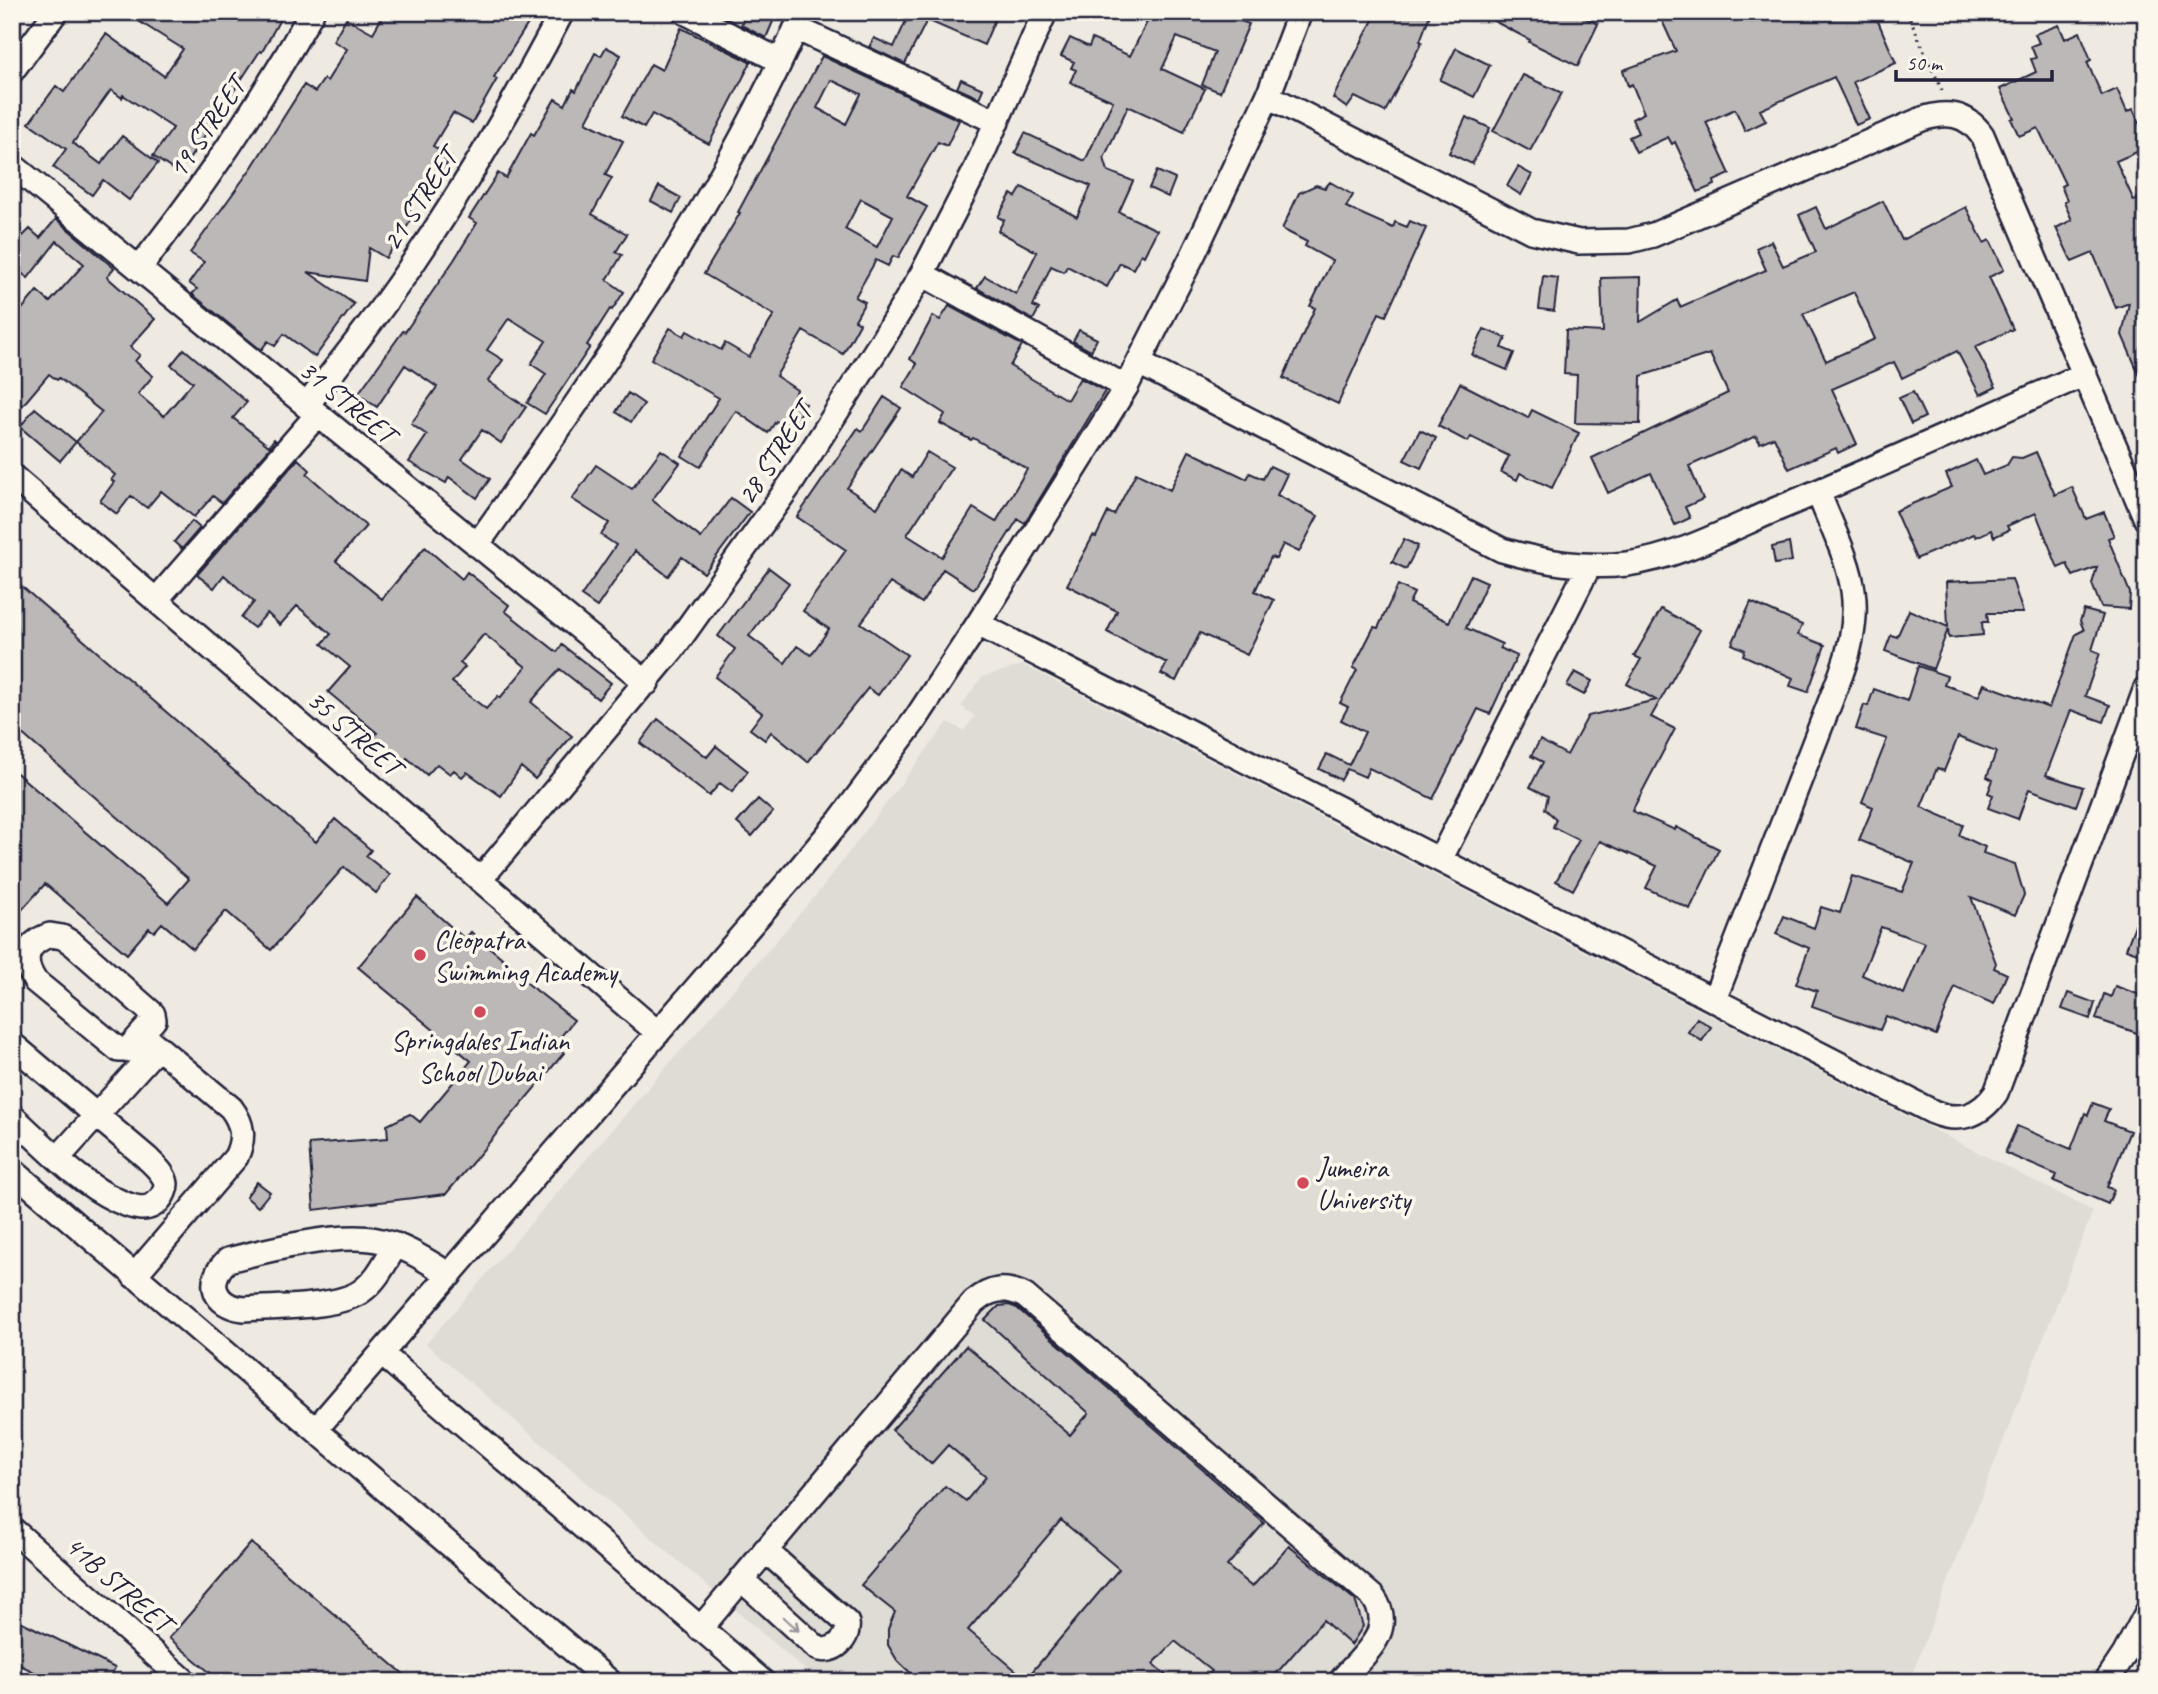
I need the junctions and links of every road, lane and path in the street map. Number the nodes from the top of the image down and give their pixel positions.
1 (56, 12) edge
2 (312, 12) edge
3 (562, 12) edge
4 (685, 12) edge
5 (1045, 12) edge
6 (1300, 12) edge
7 (1907, 12) edge
8 (800, 20) edge
9 (780, 61) junction
10 (12, 71) edge
11 (1268, 96) junction
12 (1952, 114) junction
13 (997, 122) junction
14 (12, 165) edge
15 (139, 268) junction
16 (922, 274) junction
17 (1139, 363) junction
18 (2085, 374) junction
19 (1126, 387) junction
20 (312, 410) junction
21 (12, 476) edge
22 (1818, 492) junction
23 (2146, 519) edge
24 (477, 545) junction
25 (1588, 566) junction
26 (156, 600) junction
27 (978, 624) junction
28 (647, 683) junction
29 (2146, 688) edge
30 (1440, 860) junction
31 (480, 880) junction
32 (1714, 1000) junction
33 (658, 1033) junction
34 (150, 1041) junction
35 (12, 1044) edge
36 (12, 1116) edge
37 (95, 1116) junction
38 (58, 1158) junction
39 (12, 1170) edge
40 (396, 1245) junction
41 (450, 1275) junction
42 (134, 1276) junction
43 (382, 1354) junction
44 (316, 1429) junction
45 (12, 1529) edge
46 (765, 1550) junction
47 (741, 1579) junction
48 (2146, 1614) edge
49 (700, 1629) junction
50 (1346, 1678) edge
51 (181, 1680) edge
52 (610, 1682) edge
53 (763, 1682) edge
54 (2106, 1682) edge

1 - 10 street
2 - 15 street, 19 STREET
3 - 20 street, 21 STREET
4 - 9 street
5 - 13 street, 28 STREET
6 - 11 street
7 - 12 path
8 - 9 street
8 - 13 street
9 - 24 street
11 - 12 street
11 - 17 street
12 - 18 street
13 - 16 street, 28 STREET
14 - 15 street, 31 STREET
15 - 20 street, 31 STREET
16 - 19 street
16 - 28 street, 28 STREET
17 - 19 street
17 - 25 street
18 - 22 street
18 - 23 street
19 - 27 street
20 - 24 street, 31 STREET
20 - 26 street, 21 STREET
21 - 26 street, 35 STREET
22 - 25 street
22 - 32 street
24 - 28 street, 31 STREET
25 - 30 street
26 - 31 street, 35 STREET
27 - 30 street
27 - 33 street
28 - 31 street, 28 STREET
29 - 32 street
30 - 32 street
31 - 33 street, 35 STREET
33 - 41 street
34 - 34 street
34 - 37 street
34 - 42 street
35 - 37 street
36 - 38 street
37 - 38 street
37 - 38 street
39 - 42 street
40 - 40 street
40 - 41 street
41 - 43 street
42 - 44 street
43 - 44 street
43 - 49 street
44 - 52 street
45 - 51 street, 41B STREET
46 - 47 street
47 -> 46 street
46 - 50 street
47 - 49 street
48 - 54 street
49 - 53 street

